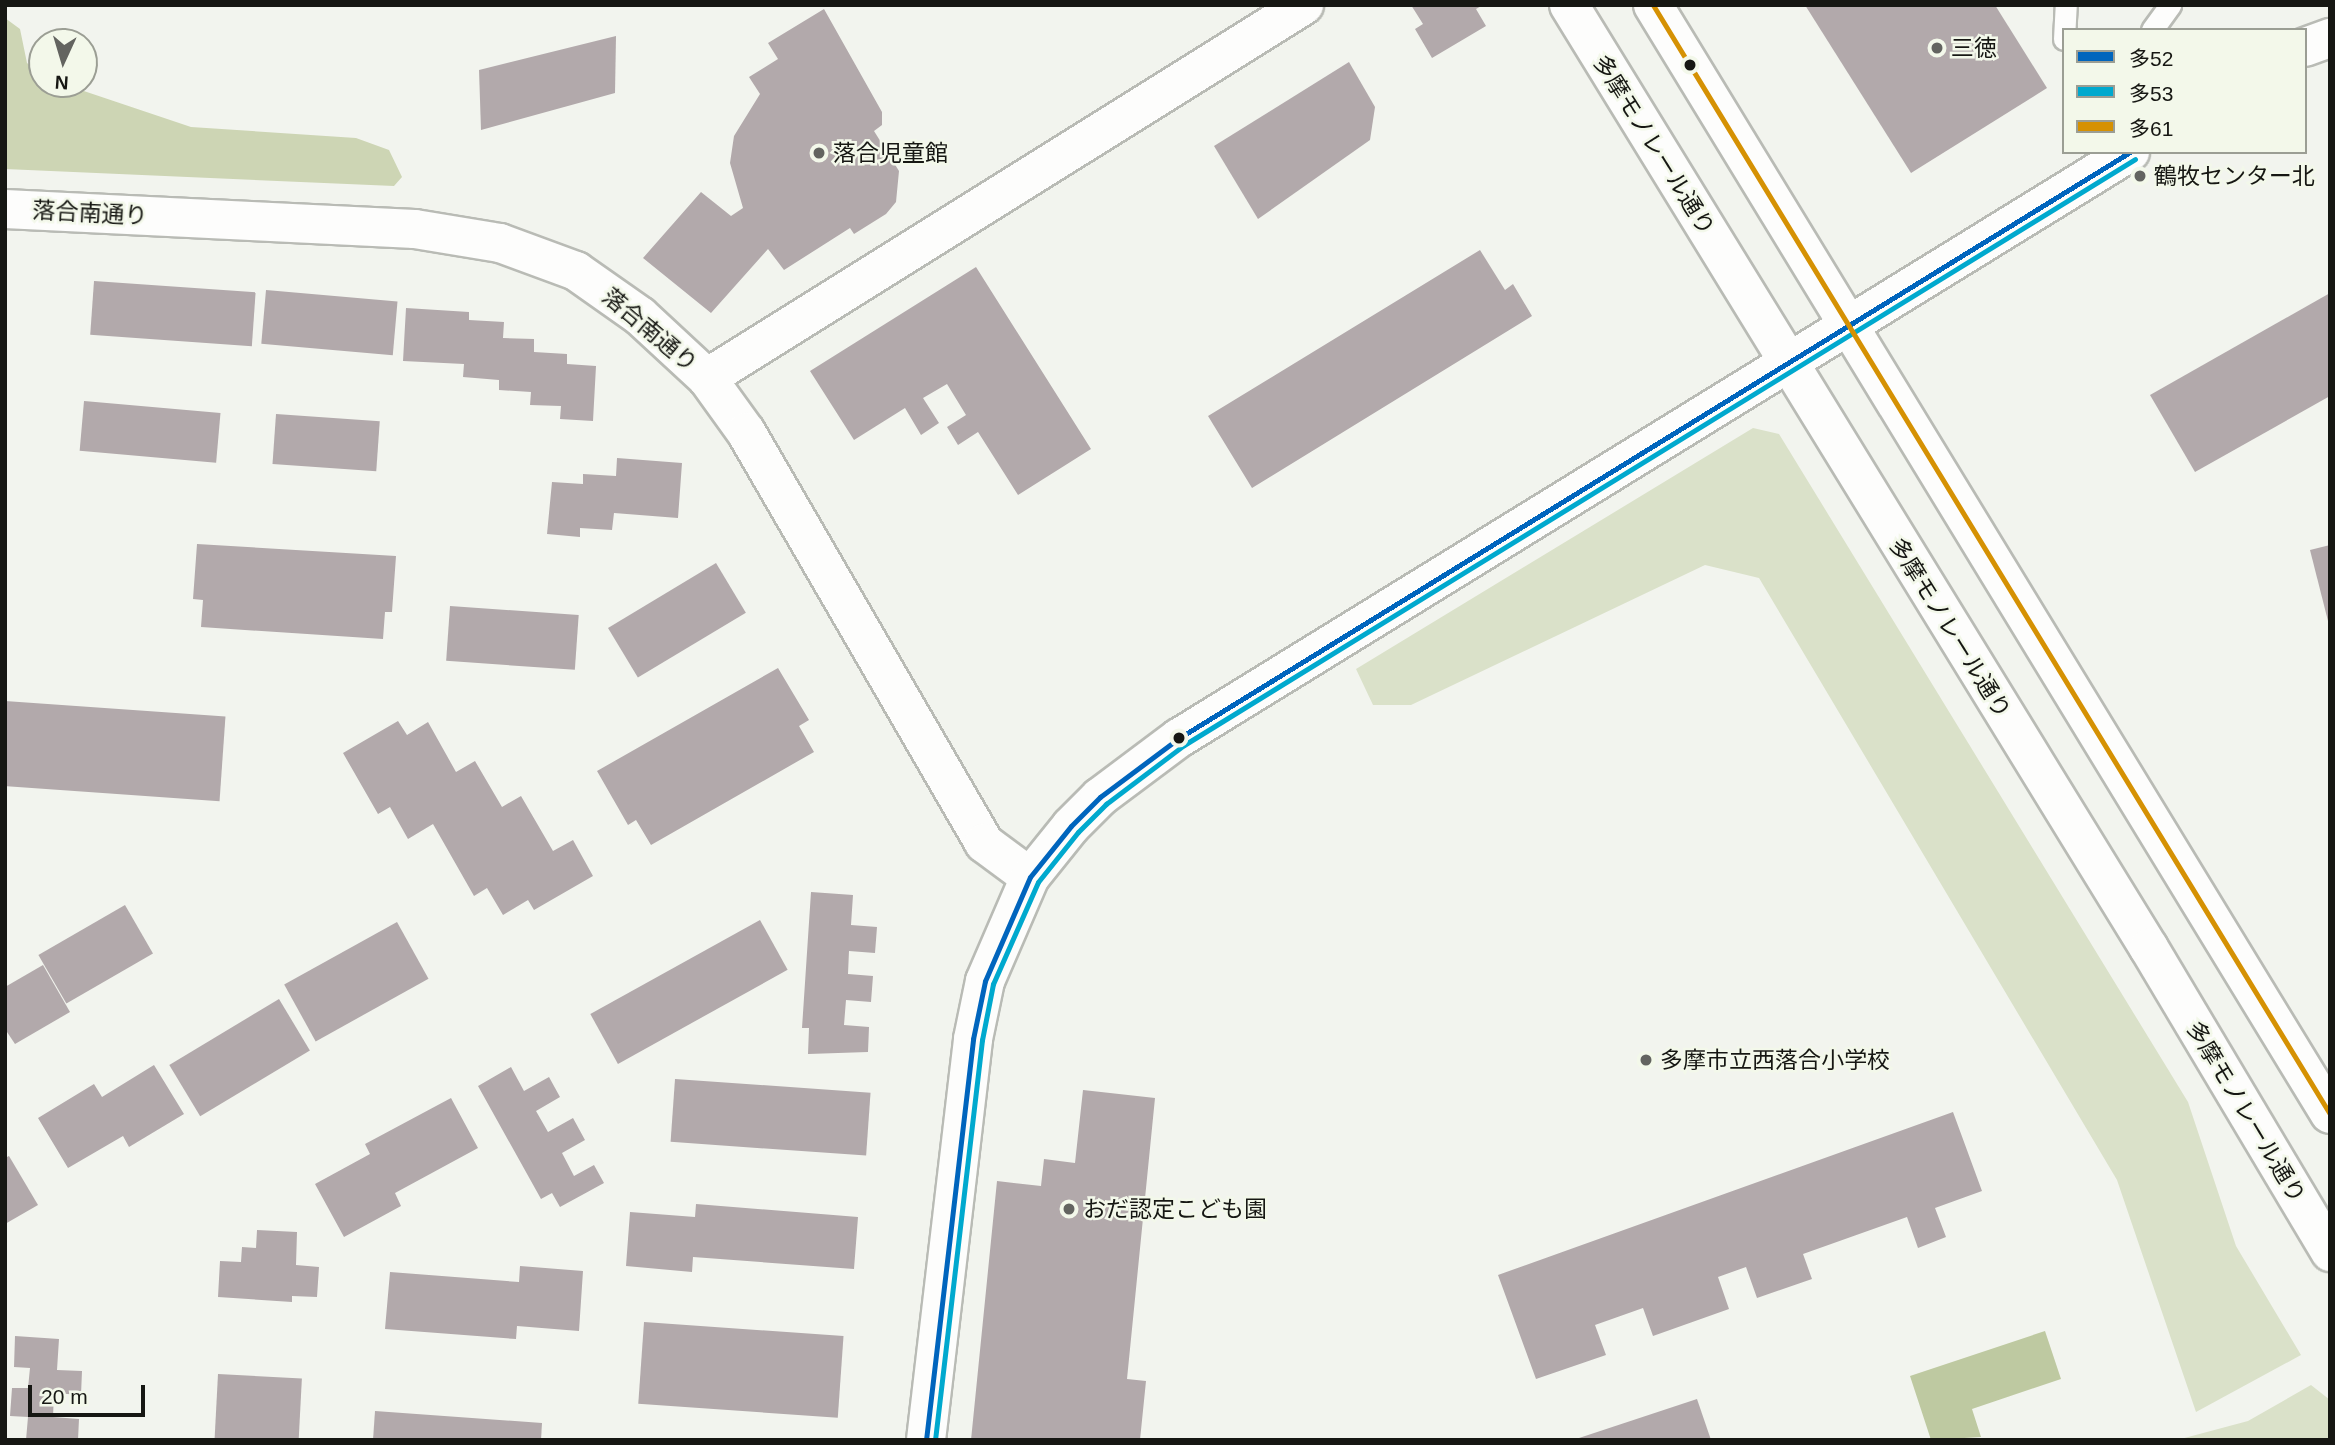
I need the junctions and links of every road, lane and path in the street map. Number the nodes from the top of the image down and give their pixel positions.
1 (1304, 5) edge
2 (1569, 5) edge
3 (1653, 5) edge
4 (2066, 5) edge
5 (2170, 5) edge
6 (2065, 28) edge
7 (2153, 28) edge
8 (2330, 38) edge
9 (2307, 46) edge
10 (2127, 154) edge
11 (5, 209) edge
12 (1847, 327) junction
13 (1789, 363) junction
14 (707, 378) junction
15 (1030, 877) junction
16 (2330, 1114) edge
17 (2330, 1252) edge
18 (926, 1440) edge

1 - 14 street
2 - 13 street, 多摩モノレール通り
3 - 12 street
4 - 6 lane
5 - 7 lane
8 - 9 street
10 - 12 street
11 - 14 street, 落合南通り
12 - 13 street
12 - 16 street
13 - 15 street
13 - 17 street, 多摩モノレール通り
14 - 15 street, 落合南通り
15 - 18 street

